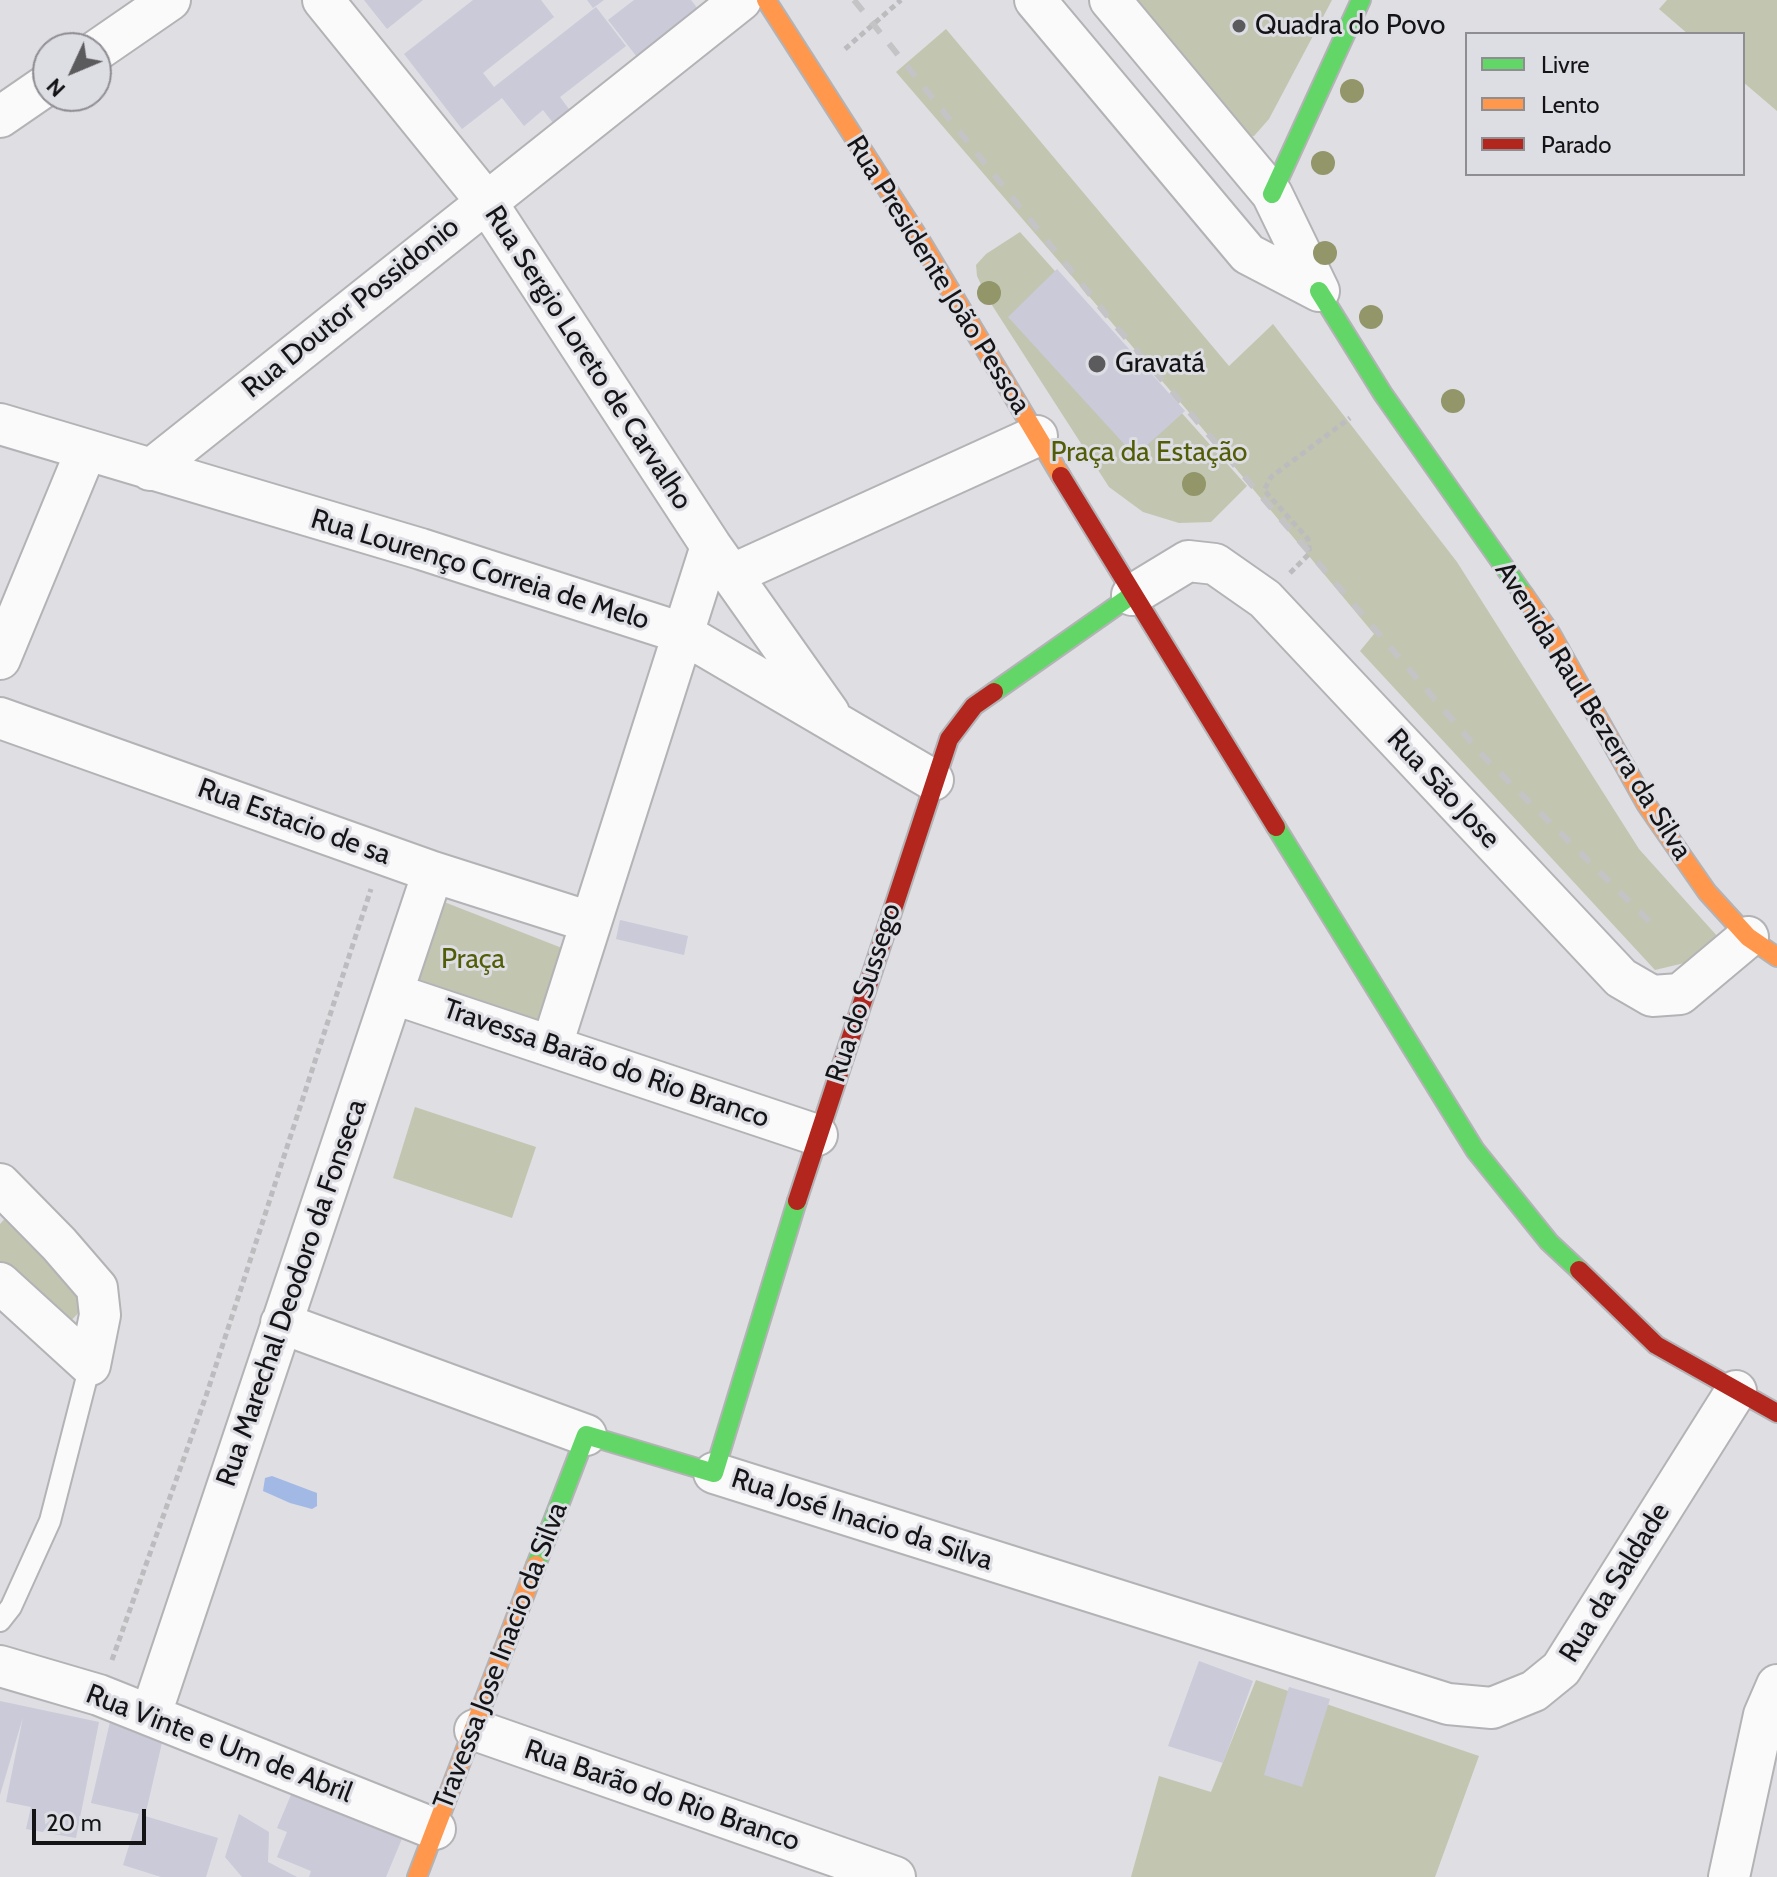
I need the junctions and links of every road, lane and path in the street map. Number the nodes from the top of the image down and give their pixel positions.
1 (170, 0) edge
2 (323, 0) edge
3 (741, 0) edge
4 (766, 0) edge
5 (901, 0) edge
6 (1035, 0) edge
7 (1361, 0) edge
8 (1116, 8) edge
9 (858, 39) dead end
10 (112, 40) edge
11 (1081, 55) junction
12 (32, 95) edge
13 (0, 117) edge
14 (1272, 194) junction
15 (485, 200) junction
16 (1248, 254) junction
17 (1319, 291) junction
18 (1383, 394) junction
19 (0, 424) edge
20 (1037, 436) junction
21 (86, 451) junction
22 (150, 470) junction
23 (721, 561) junction
24 (1132, 595) junction
25 (1265, 599) junction
26 (682, 633) junction
27 (0, 659) edge
28 (0, 718) edge
29 (838, 726) junction
30 (933, 780) junction
31 (382, 854) junction
32 (433, 872) junction
33 (590, 922) junction
34 (1763, 947) edge
35 (394, 994) junction
36 (552, 1045) junction
37 (817, 1135) junction
38 (0, 1186) edge
39 (0, 1283) edge
40 (281, 1323) junction
41 (90, 1365) junction
42 (1736, 1391) junction
43 (1777, 1413) edge
44 (586, 1435) junction
45 (714, 1473) junction
46 (0, 1621) edge
47 (0, 1666) edge
48 (99, 1695) junction
49 (1448, 1704) joint
50 (1773, 1707) edge
51 (151, 1714) junction
52 (475, 1730) junction
53 (435, 1829) junction
54 (417, 1877) edge
55 (895, 1877) edge
56 (1729, 1877) edge

1 - 10 street
2 - 15 street, Rua Sergio Loreto de Carvalho
3 - 15 street, Rua Doutor Possidonio
4 - 20 street, Rua Presidente João Pessoa
5 - 9 path
6 - 11 street
7 - 14 street
8 - 11 street
8 - 14 street, Avenida Raul Bezerra da Silva
11 - 16 street
12 - 13 street
14 - 16 street
14 - 17 street, Avenida Raul Bezerra da Silva
15 - 22 street, Rua Doutor Possidonio
15 - 23 street, Rua Sergio Loreto de Carvalho
16 - 17 street
17 - 18 street, Avenida Raul Bezerra da Silva
18 - 25 path
18 - 34 street, Avenida Raul Bezerra da Silva
19 - 21 street, Rua Lourenço Correia de Melo
20 - 23 street
20 - 24 street, Rua Presidente João Pessoa
21 - 22 street, Rua Lourenço Correia de Melo
21 - 27 street
22 - 26 street, Rua Lourenço Correia de Melo
23 - 26 street
23 - 29 street, Rua Sergio Loreto de Carvalho
24 - 25 street, Rua São Jose
24 - 30 street, Rua do Sussego
24 - 42 street, Rua Presidente João Pessoa
25 - 34 street, Rua São Jose
26 - 29 street, Rua Lourenço Correia de Melo
26 - 33 street
28 - 31 street, Rua Estacio de sa
29 - 30 street, Rua Lourenço Correia de Melo
30 - 37 street, Rua do Sussego
31 - 32 street, Rua Estacio de sa
31 - 48 path, Rua Marechal Deodoro da Fonseca
32 - 33 street, Rua Estacio de sa
32 - 35 street, Rua Marechal Deodoro da Fonseca
33 - 36 street
35 - 36 street, Travessa Barão do Rio Branco
35 - 40 street, Rua Marechal Deodoro da Fonseca
36 - 37 street, Travessa Barão do Rio Branco
37 - 45 street, Rua do Sussego
38 - 41 street
39 - 41 street
40 - 44 street, Rua José Inacio da Silva
40 - 51 street, Rua Marechal Deodoro da Fonseca
41 - 46 lane
42 - 43 street, Rua Presidente João Pessoa
42 - 49 street, Rua da Saldade
44 - 45 street, Rua José Inacio da Silva
44 - 52 street, Travessa Jose Inacio da Silva
45 - 49 street, Rua José Inacio da Silva
47 - 48 street, Rua Vinte e Um de Abril
48 - 51 street, Rua Vinte e Um de Abril
50 - 56 street
51 - 53 street, Rua Vinte e Um de Abril
52 - 53 street, Travessa Jose Inacio da Silva
52 - 55 street, Rua Barão do Rio Branco
53 - 54 street, Travessa Jose Inacio da Silva

